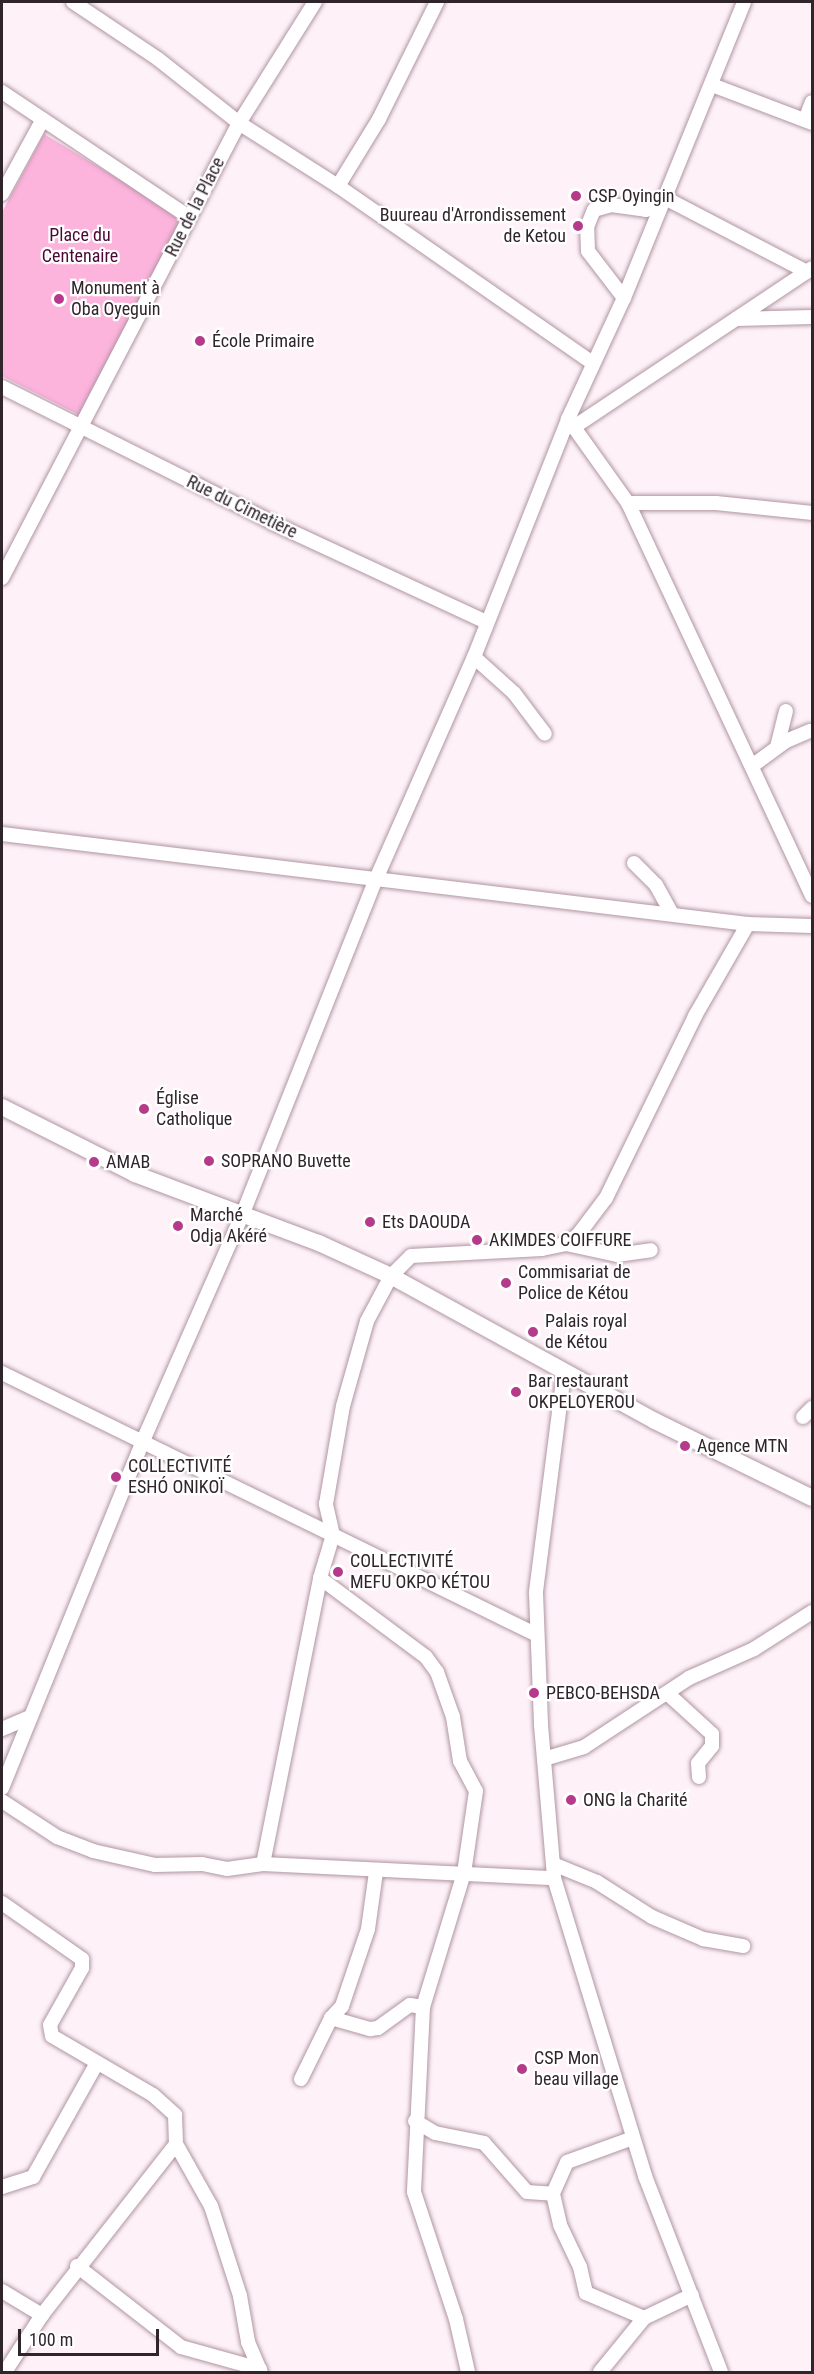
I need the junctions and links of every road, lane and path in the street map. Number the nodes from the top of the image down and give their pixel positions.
1 (73, 2) edge
2 (315, 2) edge
3 (437, 2) edge
4 (744, 2) edge
5 (712, 85) junction
6 (2, 92) edge
7 (813, 102) edge
8 (44, 119) junction
9 (809, 122) edge
10 (239, 123) junction
11 (338, 186) junction
12 (2, 194) edge
13 (665, 198) junction
14 (189, 217) junction
15 (810, 270) edge
16 (624, 298) junction
17 (813, 316) edge
18 (734, 319) junction
19 (593, 363) junction
20 (2, 387) edge
21 (571, 423) junction
22 (81, 429) junction
23 (628, 503) junction
24 (813, 513) edge
25 (8, 552) edge
26 (2, 578) edge
27 (486, 622) junction
28 (474, 657) junction
29 (786, 711) dead end
30 (810, 731) dead end
31 (545, 734) dead end
32 (776, 749) junction
33 (752, 766) junction
34 (2, 834) edge
35 (634, 863) dead end
36 (807, 864) edge
37 (376, 879) junction
38 (813, 896) edge
39 (672, 915) junction
40 (748, 924) junction
41 (813, 926) edge
42 (2, 1107) edge
43 (243, 1213) junction
44 (566, 1244) junction
45 (651, 1250) dead end
46 (392, 1276) junction
47 (2, 1373) edge
48 (564, 1373) junction
49 (142, 1443) junction
50 (813, 1498) edge
51 (326, 1504) junction
52 (314, 1526) junction
53 (333, 1535) junction
54 (320, 1578) junction
55 (813, 1612) edge
56 (536, 1634) junction
57 (668, 1693) junction
58 (28, 1718) junction
59 (2, 1728) edge
60 (544, 1759) junction
61 (699, 1778) dead end
62 (2, 1788) edge
63 (2, 1801) edge
64 (263, 1864) junction
65 (554, 1871) junction
66 (375, 1872) junction
67 (464, 1873) junction
68 (2, 1903) edge
69 (743, 1946) dead end
70 (423, 2007) junction
71 (331, 2018) junction
72 (97, 2063) junction
73 (301, 2079) dead end
74 (416, 2121) junction
75 (633, 2138) junction
76 (176, 2144) junction
77 (2, 2187) edge
78 (553, 2194) junction
79 (77, 2266) junction
80 (2, 2291) edge
81 (692, 2295) junction
82 (42, 2315) junction
83 (644, 2318) junction
84 (261, 2371) edge
85 (5, 2373) edge
86 (468, 2373) edge
87 (600, 2373) edge
88 (721, 2373) edge

1 - 10 street
2 - 10 street, Rue de la Place
3 - 11 street
4 - 5 street
5 - 9 street
5 - 13 street
6 - 8 street
7 - 9 street
8 - 12 street
8 - 14 street
10 - 11 street
10 - 14 street, Rue de la Place
11 - 19 street
13 - 15 street
13 - 16 street
13 - 16 street
14 - 22 street, Rue de la Place
15 - 18 street
16 - 19 street
17 - 18 street
18 - 21 street
19 - 21 street
20 - 22 street, Rue du Cimetière
21 - 23 street
21 - 27 street
22 - 25 street, Rue de la Place
22 - 27 street, Rue du Cimetière
23 - 24 street
23 - 33 street
25 - 26 street, Rue de la Place
27 - 28 street
28 - 31 street
28 - 37 street
29 - 32 street
30 - 32 street
32 - 33 street
33 - 36 street
34 - 37 street
35 - 39 street
36 - 38 street
37 - 39 street
37 - 43 street
39 - 40 street
40 - 41 street
40 - 44 street
42 - 43 main road
43 - 46 main road
43 - 49 street
44 - 45 street
44 - 46 street
46 - 48 main road
46 - 51 street
47 - 49 street
48 - 50 main road
48 - 56 street
49 - 52 street
49 - 58 street
51 - 52 street
51 - 53 street
52 - 53 street
53 - 54 street
53 - 56 street
54 - 64 street
54 - 67 street
55 - 57 street
56 - 60 street
57 - 60 street
57 - 61 street
58 - 59 street
58 - 62 street
60 - 65 street
63 - 64 street
64 - 66 street
65 - 67 street
65 - 69 street
65 - 75 street
66 - 67 street
66 - 71 street
67 - 70 street
68 - 72 street
70 - 71 street
70 - 74 street
71 - 73 street
72 - 76 street
72 - 77 street
74 - 78 street
74 - 86 street
75 - 78 street
75 - 81 street
76 - 79 street
76 - 84 street
78 - 83 street
79 - 82 street
79 - 84 street
80 - 82 street
81 - 83 street
81 - 88 street
82 - 85 street
83 - 87 street

